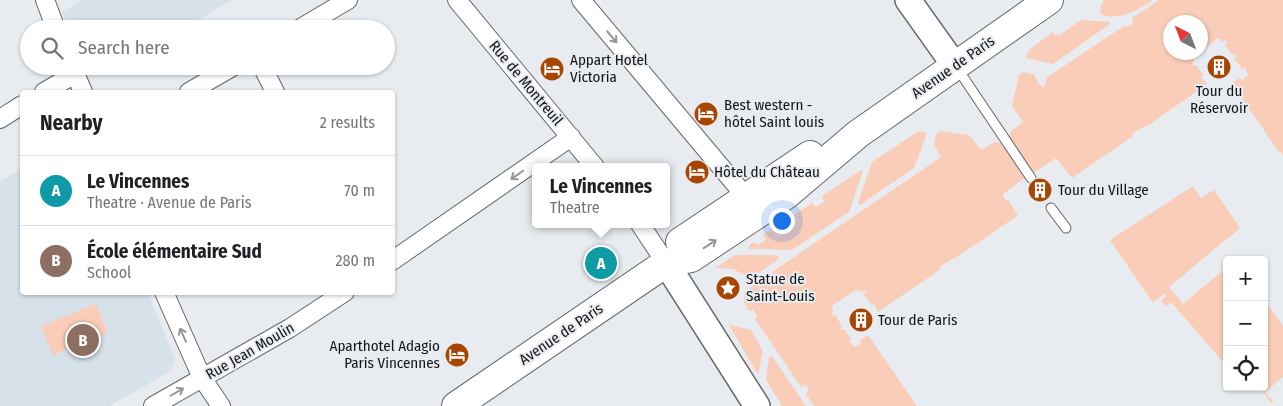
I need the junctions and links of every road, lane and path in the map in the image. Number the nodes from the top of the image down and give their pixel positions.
1 (45, 0) edge
2 (348, 0) edge
3 (457, 0) edge
4 (581, 0) edge
5 (908, 0) edge
6 (1049, 0) edge
7 (53, 20) edge
8 (314, 20) edge
9 (955, 66) junction
10 (67, 75) edge
11 (76, 75) edge
12 (218, 75) edge
13 (266, 75) edge
14 (47, 90) edge
15 (82, 90) edge
16 (192, 90) edge
17 (274, 90) edge
18 (20, 106) edge
19 (0, 119) edge
20 (858, 134) junction
21 (571, 137) junction
22 (533, 163) edge
23 (591, 163) edge
24 (532, 164) edge
25 (1031, 178) dead end
26 (746, 197) junction
27 (1051, 208) dead end
28 (643, 228) edge
29 (1066, 228) dead end
30 (395, 259) edge
31 (666, 263) junction
32 (165, 295) edge
33 (340, 295) edge
34 (202, 378) junction
35 (152, 406) edge
36 (222, 406) edge
37 (456, 406) edge
38 (757, 406) edge

1 - 7 street
2 - 8 street
3 - 21 street, Rue de Montreuil
4 -> 26 street
5 - 9 street
6 - 9 main road, Avenue de Paris
9 - 20 main road, Avenue de Paris
9 - 25 lane
10 - 14 street
11 - 15 street
12 - 16 street
13 - 17 street
18 - 19 street
20 - 26 main road, Avenue de Paris
31 -> 20 main road, Avenue de Paris
21 -> 22 street
21 - 23 street, Rue de Montreuil
24 -> 30 street
26 - 31 main road, Avenue de Paris
27 - 29 lane
28 - 31 street
31 - 37 main road, Avenue de Paris
31 - 38 street
34 -> 32 street
33 - 34 street, Rue Jean Moulin
35 -> 34 street, Rue Jean Moulin
34 - 36 street

